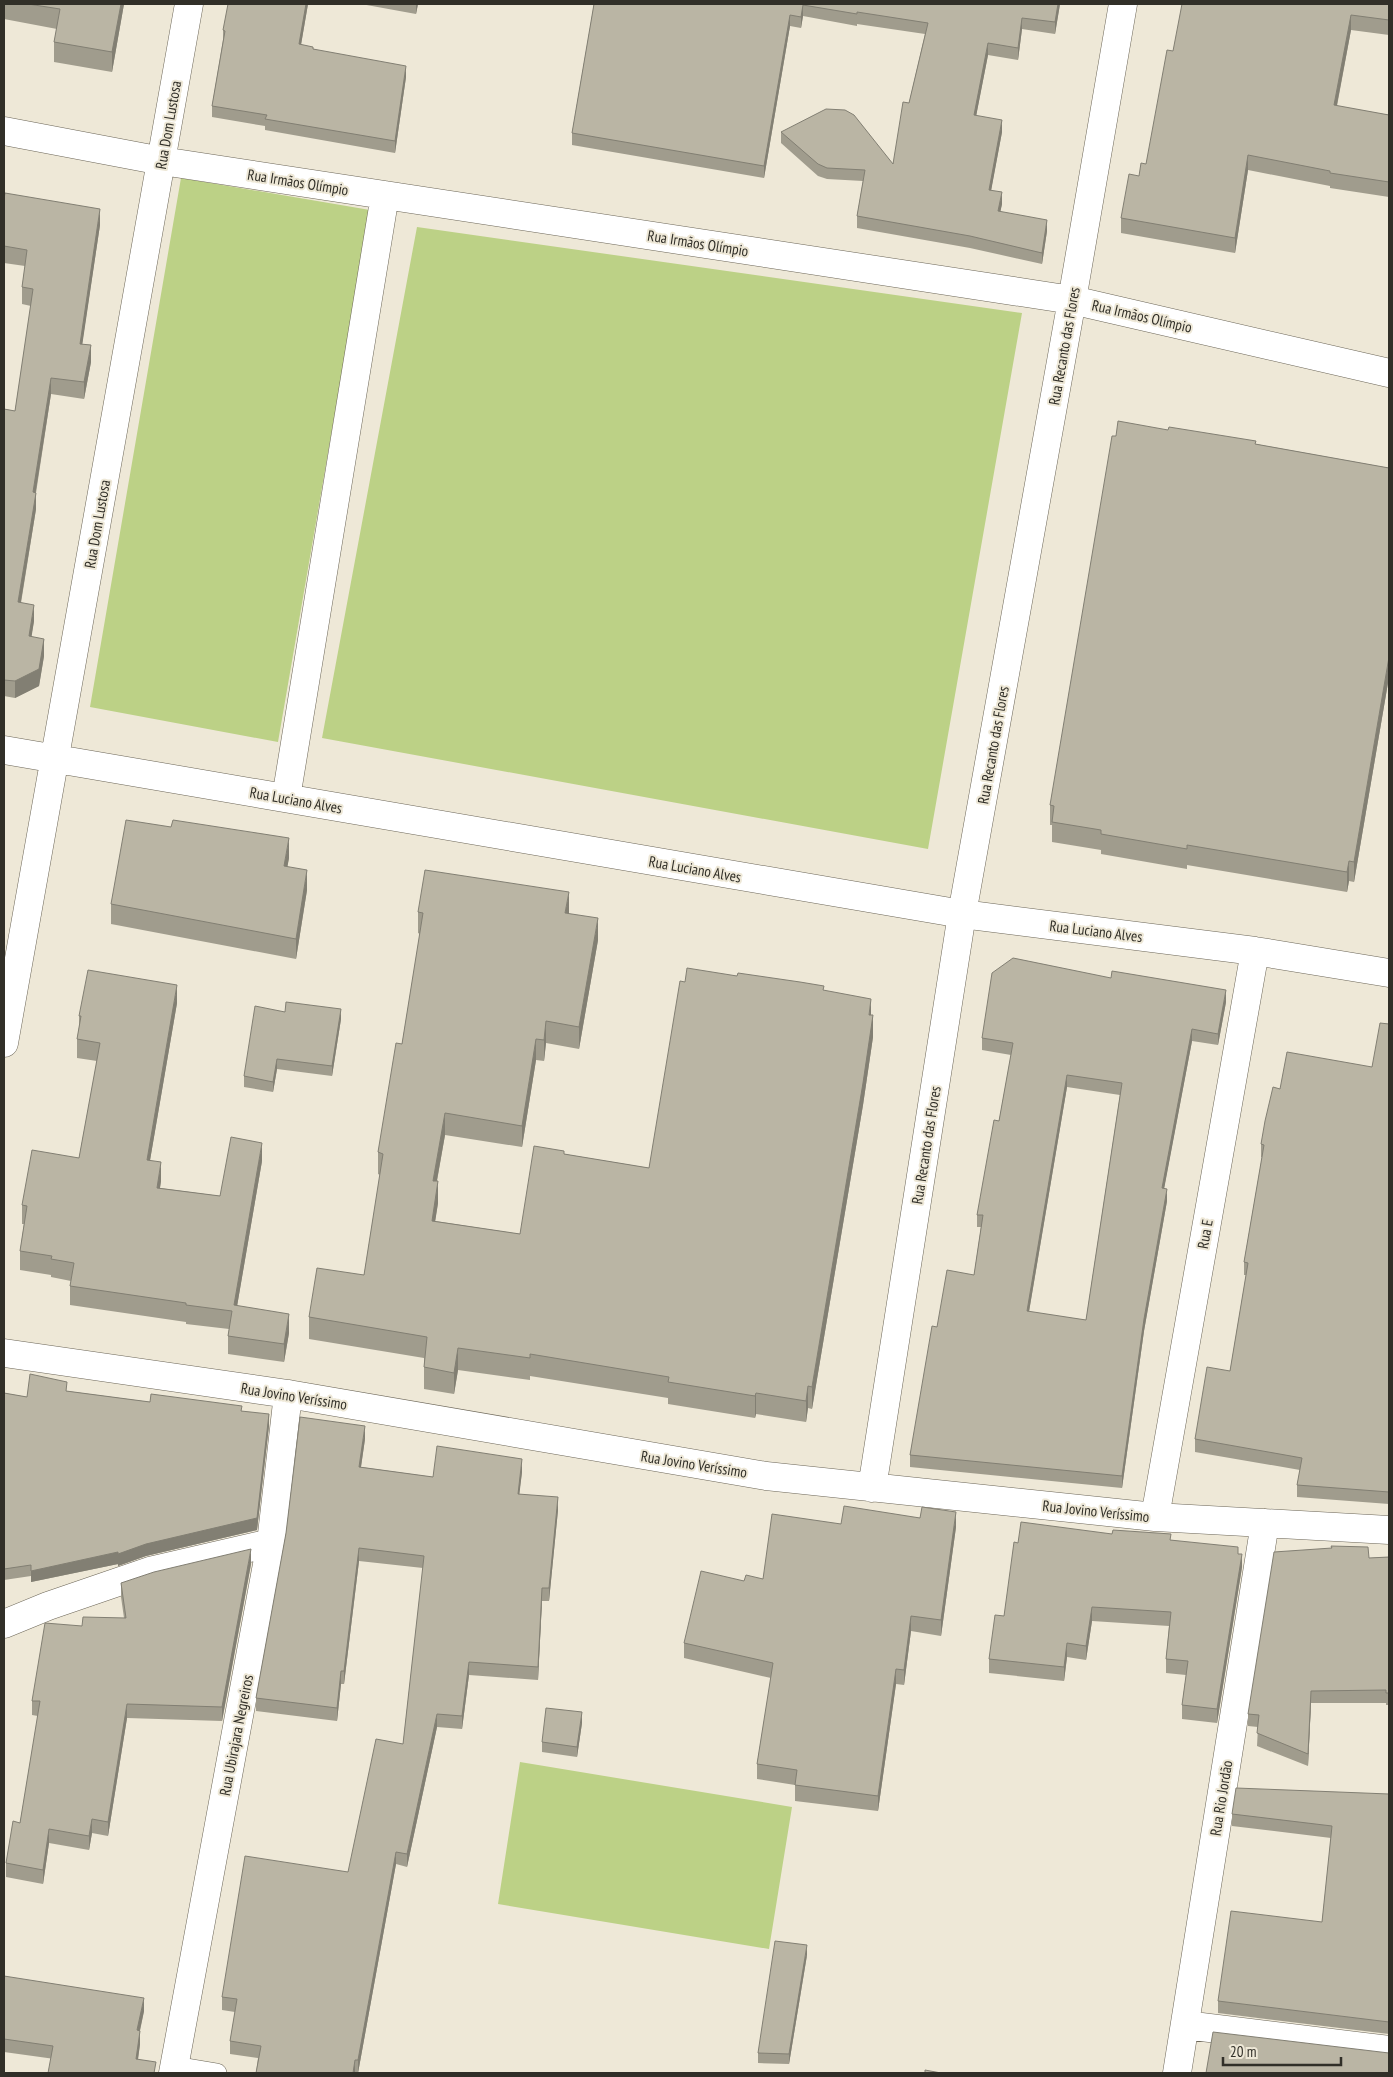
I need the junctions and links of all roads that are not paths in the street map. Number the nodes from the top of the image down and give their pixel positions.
1 (189, 4) edge
2 (1123, 4) edge
3 (4, 131) edge
4 (162, 161) junction
5 (385, 195) junction
6 (1072, 300) junction
7 (1389, 373) edge
8 (4, 750) edge
9 (56, 758) junction
10 (286, 798) junction
11 (962, 914) junction
12 (1255, 951) junction
13 (1389, 973) edge
14 (4, 1044) edge
15 (4, 1353) edge
16 (288, 1394) junction
17 (872, 1488) junction
18 (1155, 1517) junction
19 (1265, 1523) junction
20 (1389, 1530) edge
21 (271, 1543) junction
22 (4, 1624) edge
23 (1185, 2025) junction
24 (1389, 2050) edge
25 (174, 2070) edge
26 (217, 2073) edge
27 (1177, 2073) edge

1 - 4 street, Rua Dom Lustosa
2 - 6 street, Rua Recanto das Flores
3 - 4 street, Rua Irmãos Olímpio
4 - 5 street, Rua Irmãos Olímpio
4 - 9 street, Rua Dom Lustosa
5 - 6 street, Rua Irmãos Olímpio
5 - 10 street
6 - 7 street, Rua Irmãos Olímpio
6 - 11 street, Rua Recanto das Flores
8 - 9 street, Rua Luciano Alves
9 - 10 street, Rua Luciano Alves
9 - 14 street, Rua Dom Lustosa
10 - 11 street, Rua Luciano Alves
11 - 12 street, Rua Luciano Alves
11 - 17 street, Rua Recanto das Flores
12 - 13 street, Rua Luciano Alves
12 - 18 street, Rua E
15 - 16 street, Rua Jovino Veríssimo
16 - 17 street, Rua Jovino Veríssimo
16 - 21 street, Rua Ubirajara Negreiros
17 - 18 street, Rua Jovino Veríssimo
18 - 19 street, Rua Jovino Veríssimo
19 - 20 street, Rua Jovino Veríssimo
19 - 23 street, Rua Rio Jordão
21 - 22 street
21 - 25 street, Rua Ubirajara Negreiros
23 - 24 street
23 - 27 street, Rua Rio Jordão
25 - 26 lane

